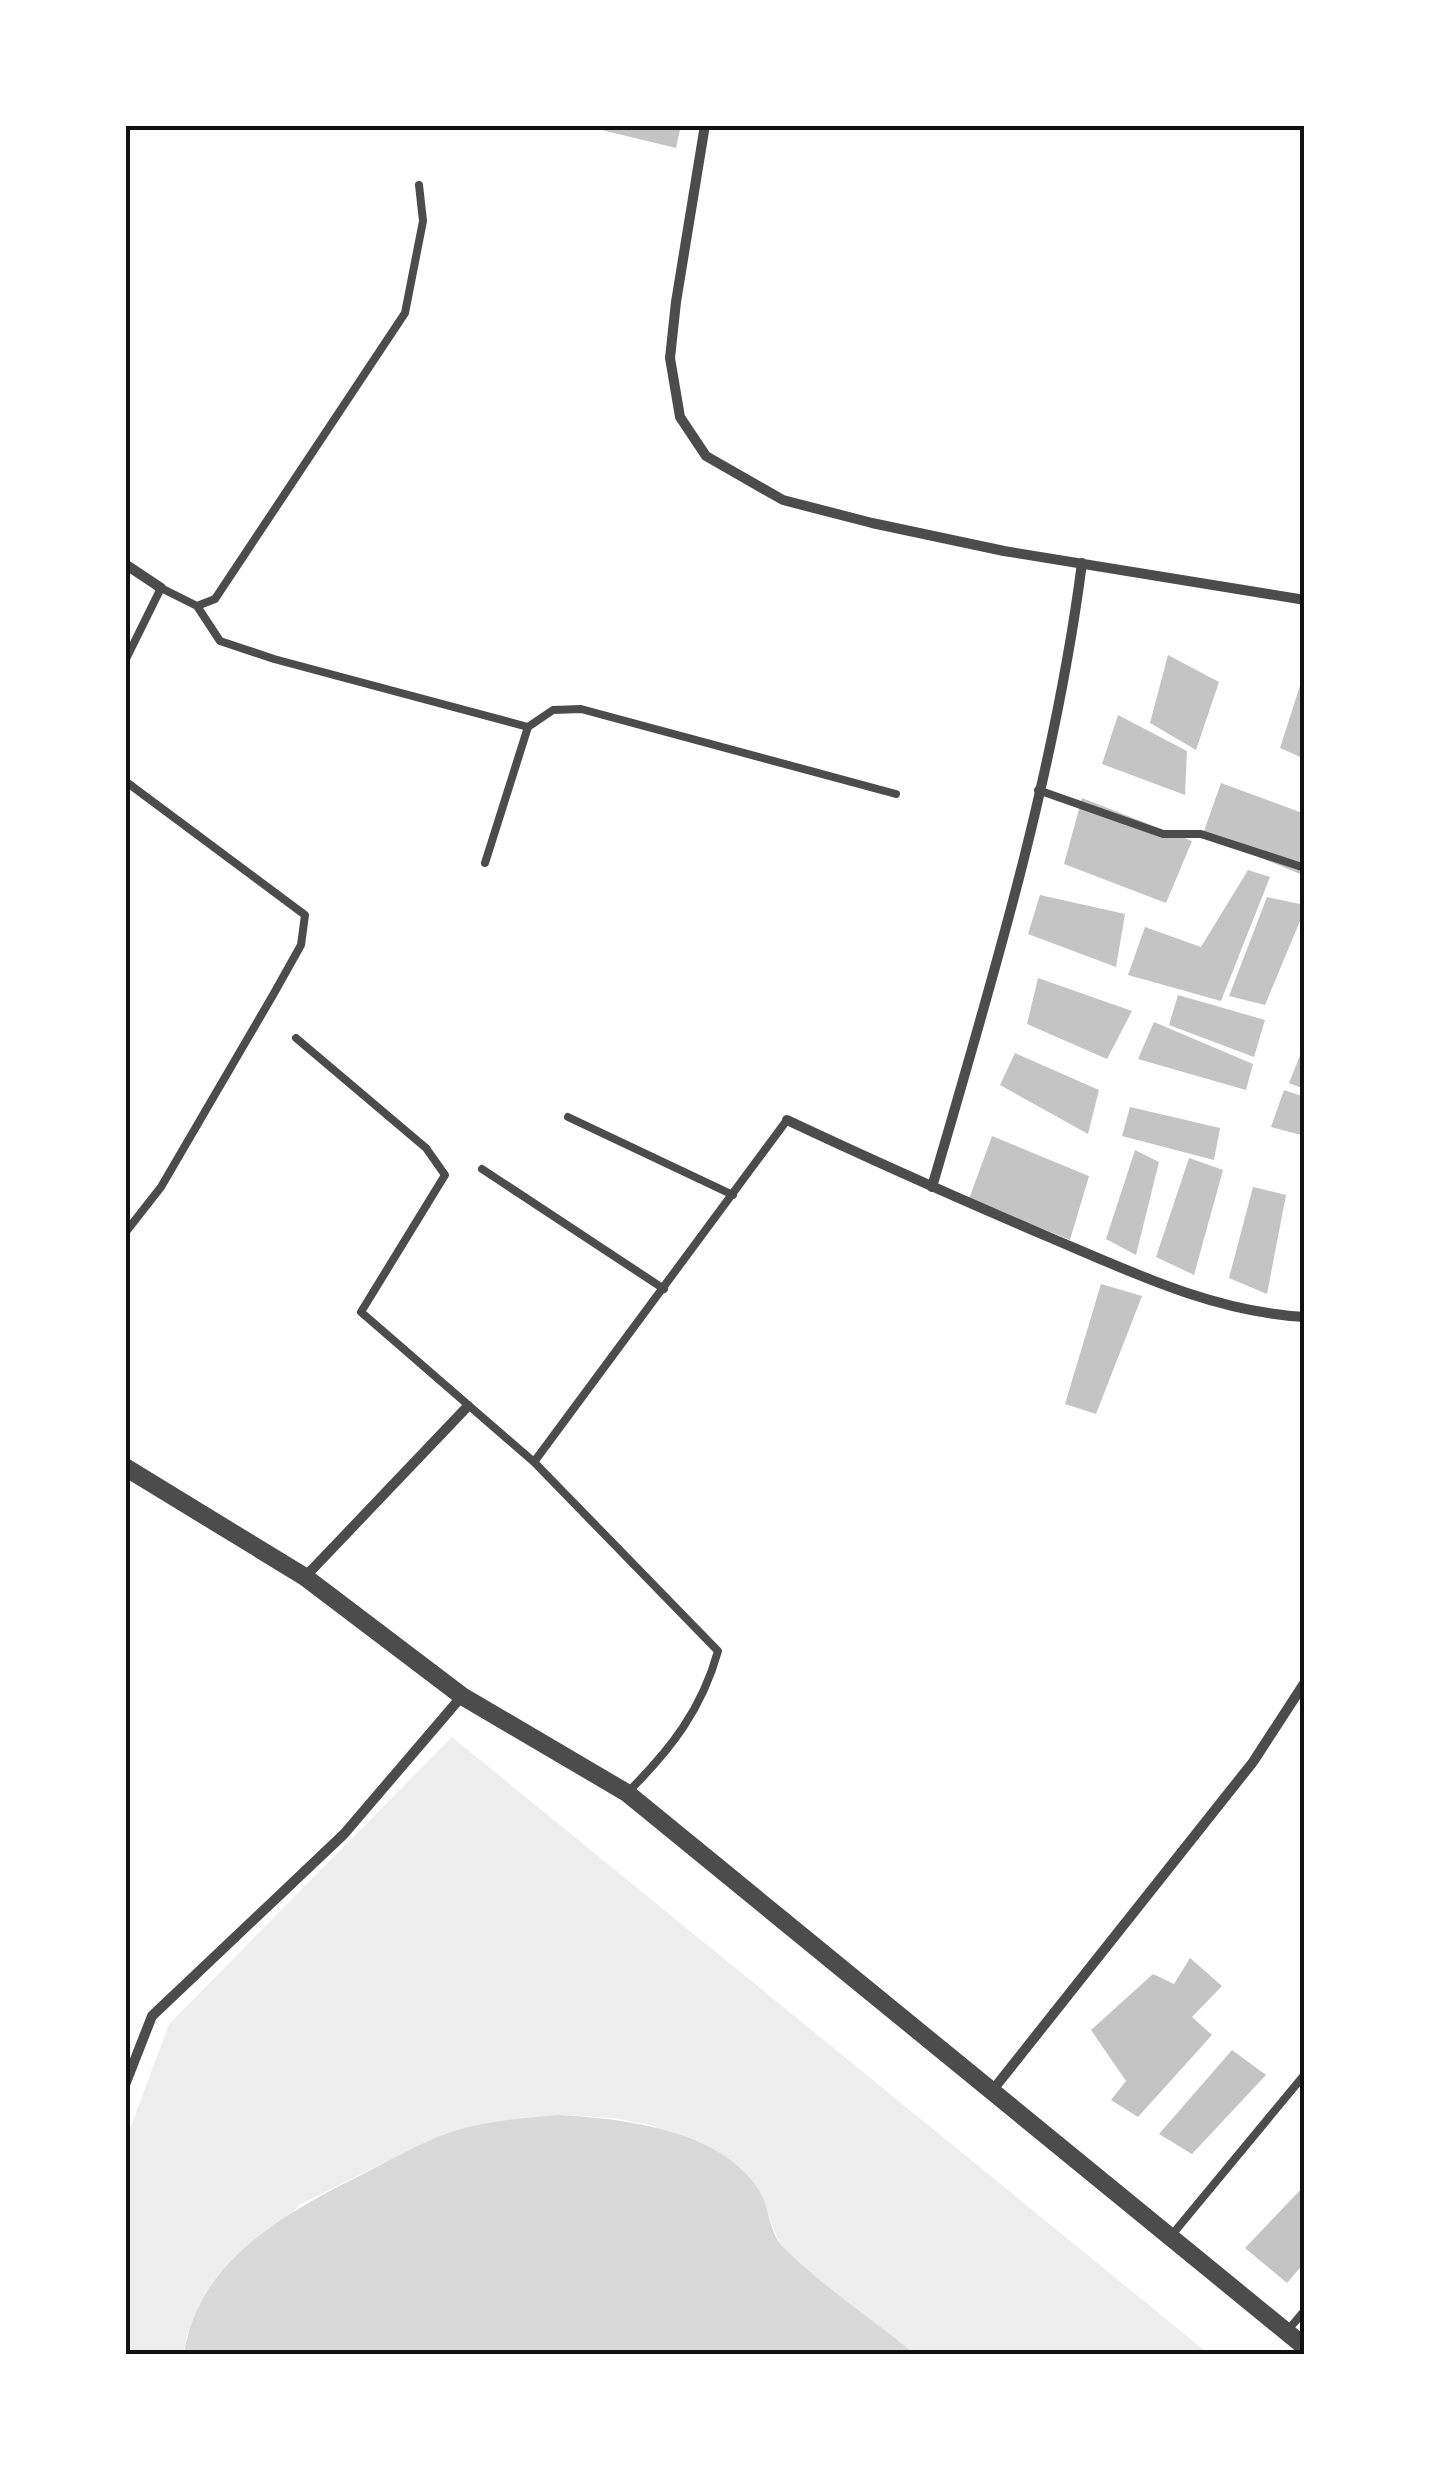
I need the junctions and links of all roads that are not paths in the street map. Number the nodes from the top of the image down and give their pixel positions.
1 (705, 125) edge
2 (419, 185) dead end
3 (1082, 563) junction
4 (125, 564) edge
5 (162, 588) junction
6 (1305, 600) edge
7 (197, 606) junction
8 (125, 662) edge
9 (528, 727) junction
10 (125, 781) edge
11 (1038, 790) junction
12 (896, 794) dead end
13 (485, 863) dead end
14 (1305, 868) edge
15 (296, 1038) dead end
16 (568, 1116) dead end
17 (786, 1120) joint
18 (482, 1170) dead end
19 (932, 1188) junction
20 (733, 1195) junction
21 (125, 1234) edge
22 (664, 1290) junction
23 (1305, 1317) edge
24 (468, 1406) junction
25 (534, 1462) junction
26 (125, 1468) edge
27 (304, 1578) junction
28 (1305, 1682) edge
29 (462, 1696) junction
30 (627, 1793) junction
31 (1305, 2074) edge
32 (125, 2085) edge
33 (992, 2091) junction
34 (1170, 2236) junction
35 (1305, 2310) edge
36 (1287, 2331) junction
37 (1305, 2347) edge

1 - 3 street
2 - 7 lane
3 - 6 street
3 - 11 street
4 - 5 street
5 - 7 lane
5 - 8 lane
7 - 9 lane
9 - 12 lane
9 - 13 lane
10 - 21 lane
11 - 14 lane
11 - 19 street
15 - 24 lane
16 - 20 lane
17 - 19 street
17 - 20 lane
18 - 22 lane
19 - 23 street
20 - 22 lane
22 - 25 lane
24 - 25 lane
24 - 27 street
25 - 30 lane
26 - 27 street
27 - 29 street
28 - 33 street
29 - 30 street
29 - 32 street
30 - 33 street
31 - 34 lane
33 - 34 street
34 - 36 street
35 - 36 lane
36 - 37 street

